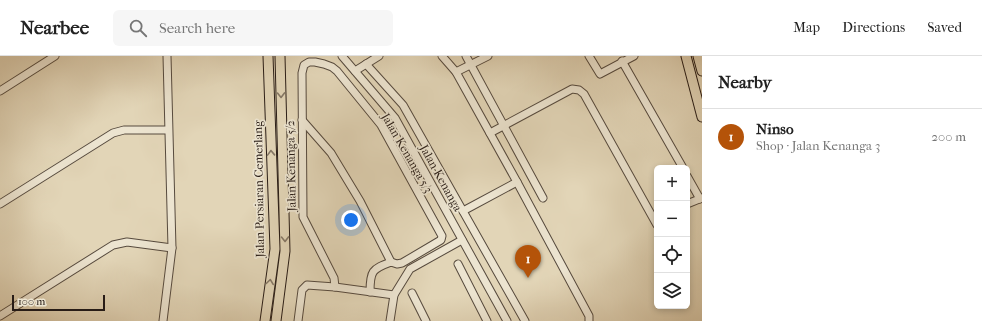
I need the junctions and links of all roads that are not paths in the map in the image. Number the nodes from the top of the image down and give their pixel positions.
1 (55, 56) edge
2 (167, 56) edge
3 (268, 56) edge
4 (280, 56) edge
5 (342, 56) edge
6 (379, 56) edge
7 (442, 56) edge
8 (466, 56) edge
9 (488, 56) edge
10 (589, 56) edge
11 (634, 56) edge
12 (686, 56) edge
13 (698, 56) edge
14 (622, 61) junction
15 (306, 64) joint
16 (366, 64) junction
17 (471, 64) junction
18 (355, 71) junction
19 (456, 72) junction
20 (702, 72) edge
21 (0, 91) edge
22 (702, 117) edge
23 (302, 120) junction
24 (503, 125) junction
25 (168, 130) junction
26 (490, 133) junction
27 (681, 165) edge
28 (690, 181) edge
29 (517, 182) junction
30 (543, 198) dead end
31 (701, 198) edge
32 (690, 203) edge
33 (0, 204) edge
34 (462, 210) junction
35 (448, 215) junction
36 (654, 220) edge
37 (462, 240) junction
38 (172, 248) junction
39 (391, 262) junction
40 (458, 264) dead end
41 (335, 287) junction
42 (370, 292) junction
43 (412, 294) dead end
44 (394, 295) junction
45 (0, 316) edge
46 (163, 321) edge
47 (265, 321) edge
48 (276, 321) edge
49 (298, 321) edge
50 (390, 321) edge
51 (426, 321) edge
52 (487, 321) edge
53 (507, 321) edge
54 (524, 321) edge
55 (589, 321) edge

1 - 21 street
2 - 25 street
47 -> 3 main road, Jalan Persiaran Cemerlang
4 -> 48 main road, Jalan Persiaran Cemerlang
5 - 18 street, Jalan Kenanga
6 - 16 street
7 - 19 street
8 - 17 street
9 - 17 street
10 - 14 street
11 - 14 street
12 - 22 main road
13 - 20 main road
14 - 27 street
15 - 23 street, Jalan Kenanga 5/2
15 - 39 street, Jalan Kenanga 5/3
16 - 18 street
16 - 34 street
17 - 19 street
17 - 24 street
18 - 35 street, Jalan Kenanga
19 - 26 street
23 - 39 street
23 - 41 street, Jalan Kenanga 5/2
24 - 26 street
24 - 30 street
24 - 36 street
25 - 33 street
25 - 38 street
26 - 29 street
28 - 31 street
29 - 34 street
29 - 55 street
31 - 32 street
34 - 35 street
34 - 54 street
35 - 37 street, Jalan Kenanga
37 - 44 street
37 - 53 street, Jalan Kenanga
38 - 45 street
38 - 46 street
39 - 42 street
40 - 52 street
41 - 42 street
41 - 49 street
42 - 44 street
43 - 51 street
44 - 50 street

